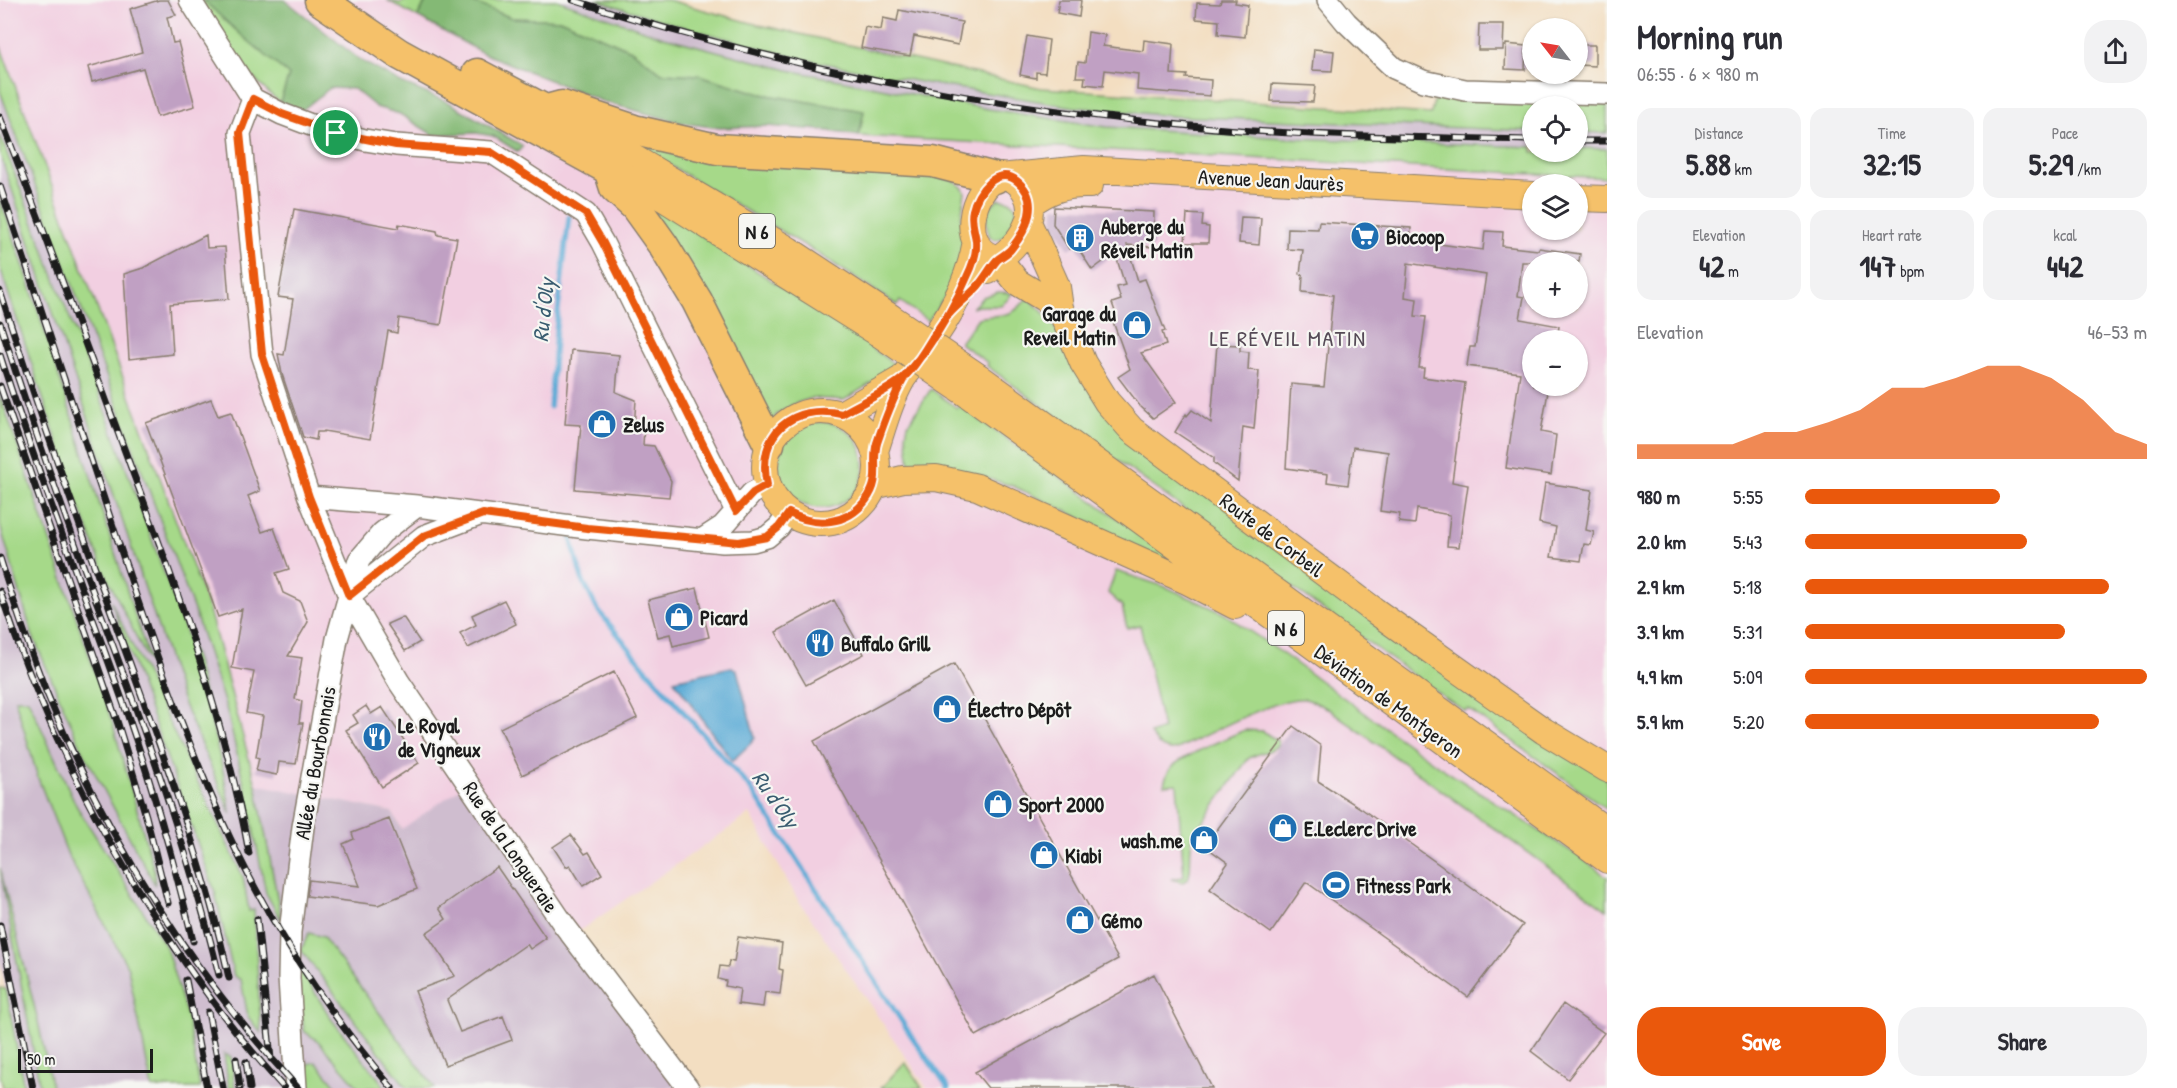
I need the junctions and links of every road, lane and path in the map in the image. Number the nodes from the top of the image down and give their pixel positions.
1 (190, 0) edge
2 (320, 0) edge
3 (353, 0) edge
4 (1328, 0) edge
5 (1607, 94) edge
6 (253, 99) junction
7 (547, 110) junction
8 (618, 166) junction
9 (1002, 177) junction
10 (1522, 194) edge
11 (1588, 199) edge
12 (1607, 200) edge
13 (1522, 209) edge
14 (1029, 213) junction
15 (1588, 214) edge
16 (1607, 215) edge
17 (976, 241) junction
18 (998, 258) junction
19 (1017, 282) junction
20 (978, 286) junction
21 (1060, 308) junction
22 (948, 315) junction
23 (903, 378) junction
24 (973, 386) junction
25 (842, 414) junction
26 (769, 444) junction
27 (875, 451) junction
28 (767, 485) junction
29 (873, 486) junction
30 (309, 497) junction
31 (417, 506) junction
32 (736, 511) junction
33 (789, 513) junction
34 (483, 514) junction
35 (703, 539) junction
36 (349, 596) junction
37 (1307, 642) junction
38 (1607, 769) edge
39 (1607, 831) edge
40 (1607, 860) edge
41 (296, 1088) edge
42 (688, 1088) edge

1 - 6 street
2 - 8 highway, N 6
3 - 7 highway, N 6
4 - 5 street
6 - 30 street, Rue de la Longueraie
6 - 32 street
7 - 8 highway, N 6
7 - 9 highway
8 - 24 main road, N 6, bridge
8 - 26 highway
9 - 10 main road, Avenue Jean Jaurès
9 - 14 main road
9 - 17 main road
11 - 12 main road
13 - 14 main road
14 - 18 main road
14 - 21 main road, Route de Corbeil
15 - 16 main road
17 - 18 main road
17 - 22 main road
18 - 19 main road
18 - 20 main road
19 - 20 main road
19 - 21 main road
20 - 22 main road
21 - 38 main road, Route de Corbeil
22 - 23 main road
23 - 25 main road
23 - 27 main road
24 - 37 main road, Déviation de Montgeron / N 6
24 - 39 main road, Déviation de Montgeron / N 6
25 - 26 main road
25 - 27 main road
26 - 28 main road
27 - 29 main road
28 - 32 street
28 - 33 main road
29 - 33 main road
29 - 37 main road
30 - 31 street
30 - 36 street, Rue de la Longueraie
31 - 34 street
31 - 36 street, Allée du Bourbonnais
32 - 35 street
33 - 35 street
34 - 35 street
34 - 36 street
36 - 41 street, Allée du Bourbonnais
36 - 42 street, Rue de la Longueraie
37 - 40 main road, Déviation de Montgeron / N 6

